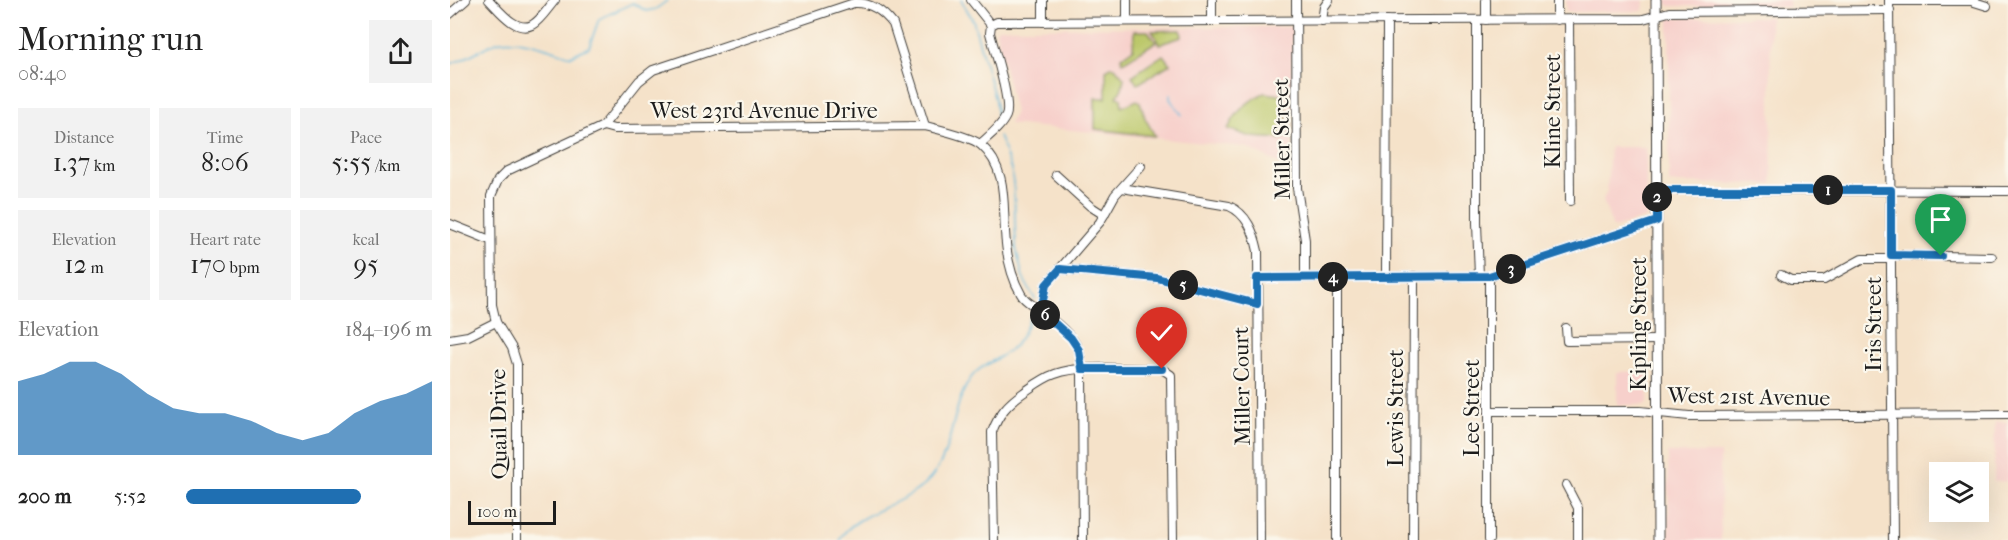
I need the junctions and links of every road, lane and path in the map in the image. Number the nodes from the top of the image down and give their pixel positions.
1 (466, 0) edge
2 (489, 0) edge
3 (555, 0) edge
4 (971, 0) edge
5 (1043, 0) edge
6 (1127, 0) edge
7 (1212, 0) edge
8 (1296, 0) edge
9 (1329, 0) edge
10 (1486, 0) edge
11 (1557, 0) edge
12 (1656, 0) edge
13 (1890, 4) edge
14 (1987, 6) dead end
15 (450, 14) edge
16 (1656, 16) junction
17 (1387, 20) junction
18 (1481, 20) junction
19 (1557, 20) junction
20 (1569, 20) junction
21 (1127, 21) junction
22 (1212, 21) junction
23 (1297, 21) junction
24 (1322, 21) junction
25 (1043, 22) junction
26 (995, 24) junction
27 (603, 126) junction
28 (925, 126) junction
29 (980, 144) junction
30 (1141, 166) dead end
31 (1056, 175) dead end
32 (1122, 188) junction
33 (1657, 190) junction
34 (1891, 190) junction
35 (2008, 191) edge
36 (1570, 201) dead end
37 (1104, 214) junction
38 (1657, 221) junction
39 (450, 224) edge
40 (490, 240) junction
41 (1891, 257) junction
42 (1992, 257) dead end
43 (1060, 269) junction
44 (1781, 275) dead end
45 (1386, 276) junction
46 (1414, 276) junction
47 (1479, 276) junction
48 (1489, 276) junction
49 (1305, 277) junction
50 (1257, 278) junction
51 (1336, 278) junction
52 (1257, 304) junction
53 (1041, 311) junction
54 (496, 322) junction
55 (1566, 328) dead end
56 (450, 339) edge
57 (1657, 340) junction
58 (1082, 369) junction
59 (1489, 411) junction
60 (1658, 412) junction
61 (2008, 414) edge
62 (1892, 415) junction
63 (1566, 485) dead end
64 (517, 540) edge
65 (994, 540) edge
66 (1083, 540) edge
67 (1173, 540) edge
68 (1260, 540) edge
69 (1337, 540) edge
70 (1413, 540) edge
71 (1489, 540) edge
72 (1578, 540) edge
73 (1658, 540) edge
74 (1893, 540) edge

1 - 15 street
2 - 3 street
4 - 26 street
5 - 25 street
6 - 21 street
7 - 22 street
8 - 23 street, Miller Street
9 - 24 street
10 - 18 street
11 - 19 street
12 - 16 main road, Kipling Street
13 - 14 street
13 - 16 street
13 - 34 street, Iris Street
16 - 20 street
16 - 33 main road, Kipling Street
17 - 18 street
17 - 24 street
17 - 45 street
18 - 19 street
18 - 47 street
19 - 20 street
20 - 36 street, Kline Street
21 - 22 street
21 - 25 street
22 - 23 street
23 - 24 street
23 - 49 street, Miller Street
25 - 26 street
26 - 29 street
27 - 28 street, West 23rd Avenue Drive
27 - 28 street
27 - 40 street, Quail Drive
28 - 29 street, West 23rd Avenue Drive
29 - 53 street
30 - 32 street
31 - 37 street
32 - 37 street
32 - 50 street, Miller Court
33 - 34 street
33 - 38 main road, Kipling Street
34 - 35 street
34 - 41 street, Iris Street
37 - 43 street
38 - 48 street
38 - 57 main road, Kipling Street
39 - 40 street
40 - 54 street, Quail Drive
41 - 42 street
41 - 44 street
41 - 62 street, Iris Street
43 - 52 street
43 - 53 street
45 - 46 street
45 - 51 street
46 - 47 street
46 - 70 street, Lewis Street
47 - 48 street
48 - 59 street, Lee Street
49 - 50 street
49 - 51 street
50 - 52 street, Miller Court
51 - 69 street
52 - 68 street, Miller Court
53 - 58 street
54 - 56 street
54 - 64 street, Quail Drive
55 - 57 street
57 - 60 main road, Kipling Street
58 - 65 street
58 - 66 street
58 - 67 street
59 - 60 street, West 21st Avenue
59 - 71 street, Lee Street
60 - 62 street, West 21st Avenue
60 - 73 main road, Kipling Street
61 - 62 street, West 21st Avenue
62 - 74 street, Iris Street
63 - 72 street

